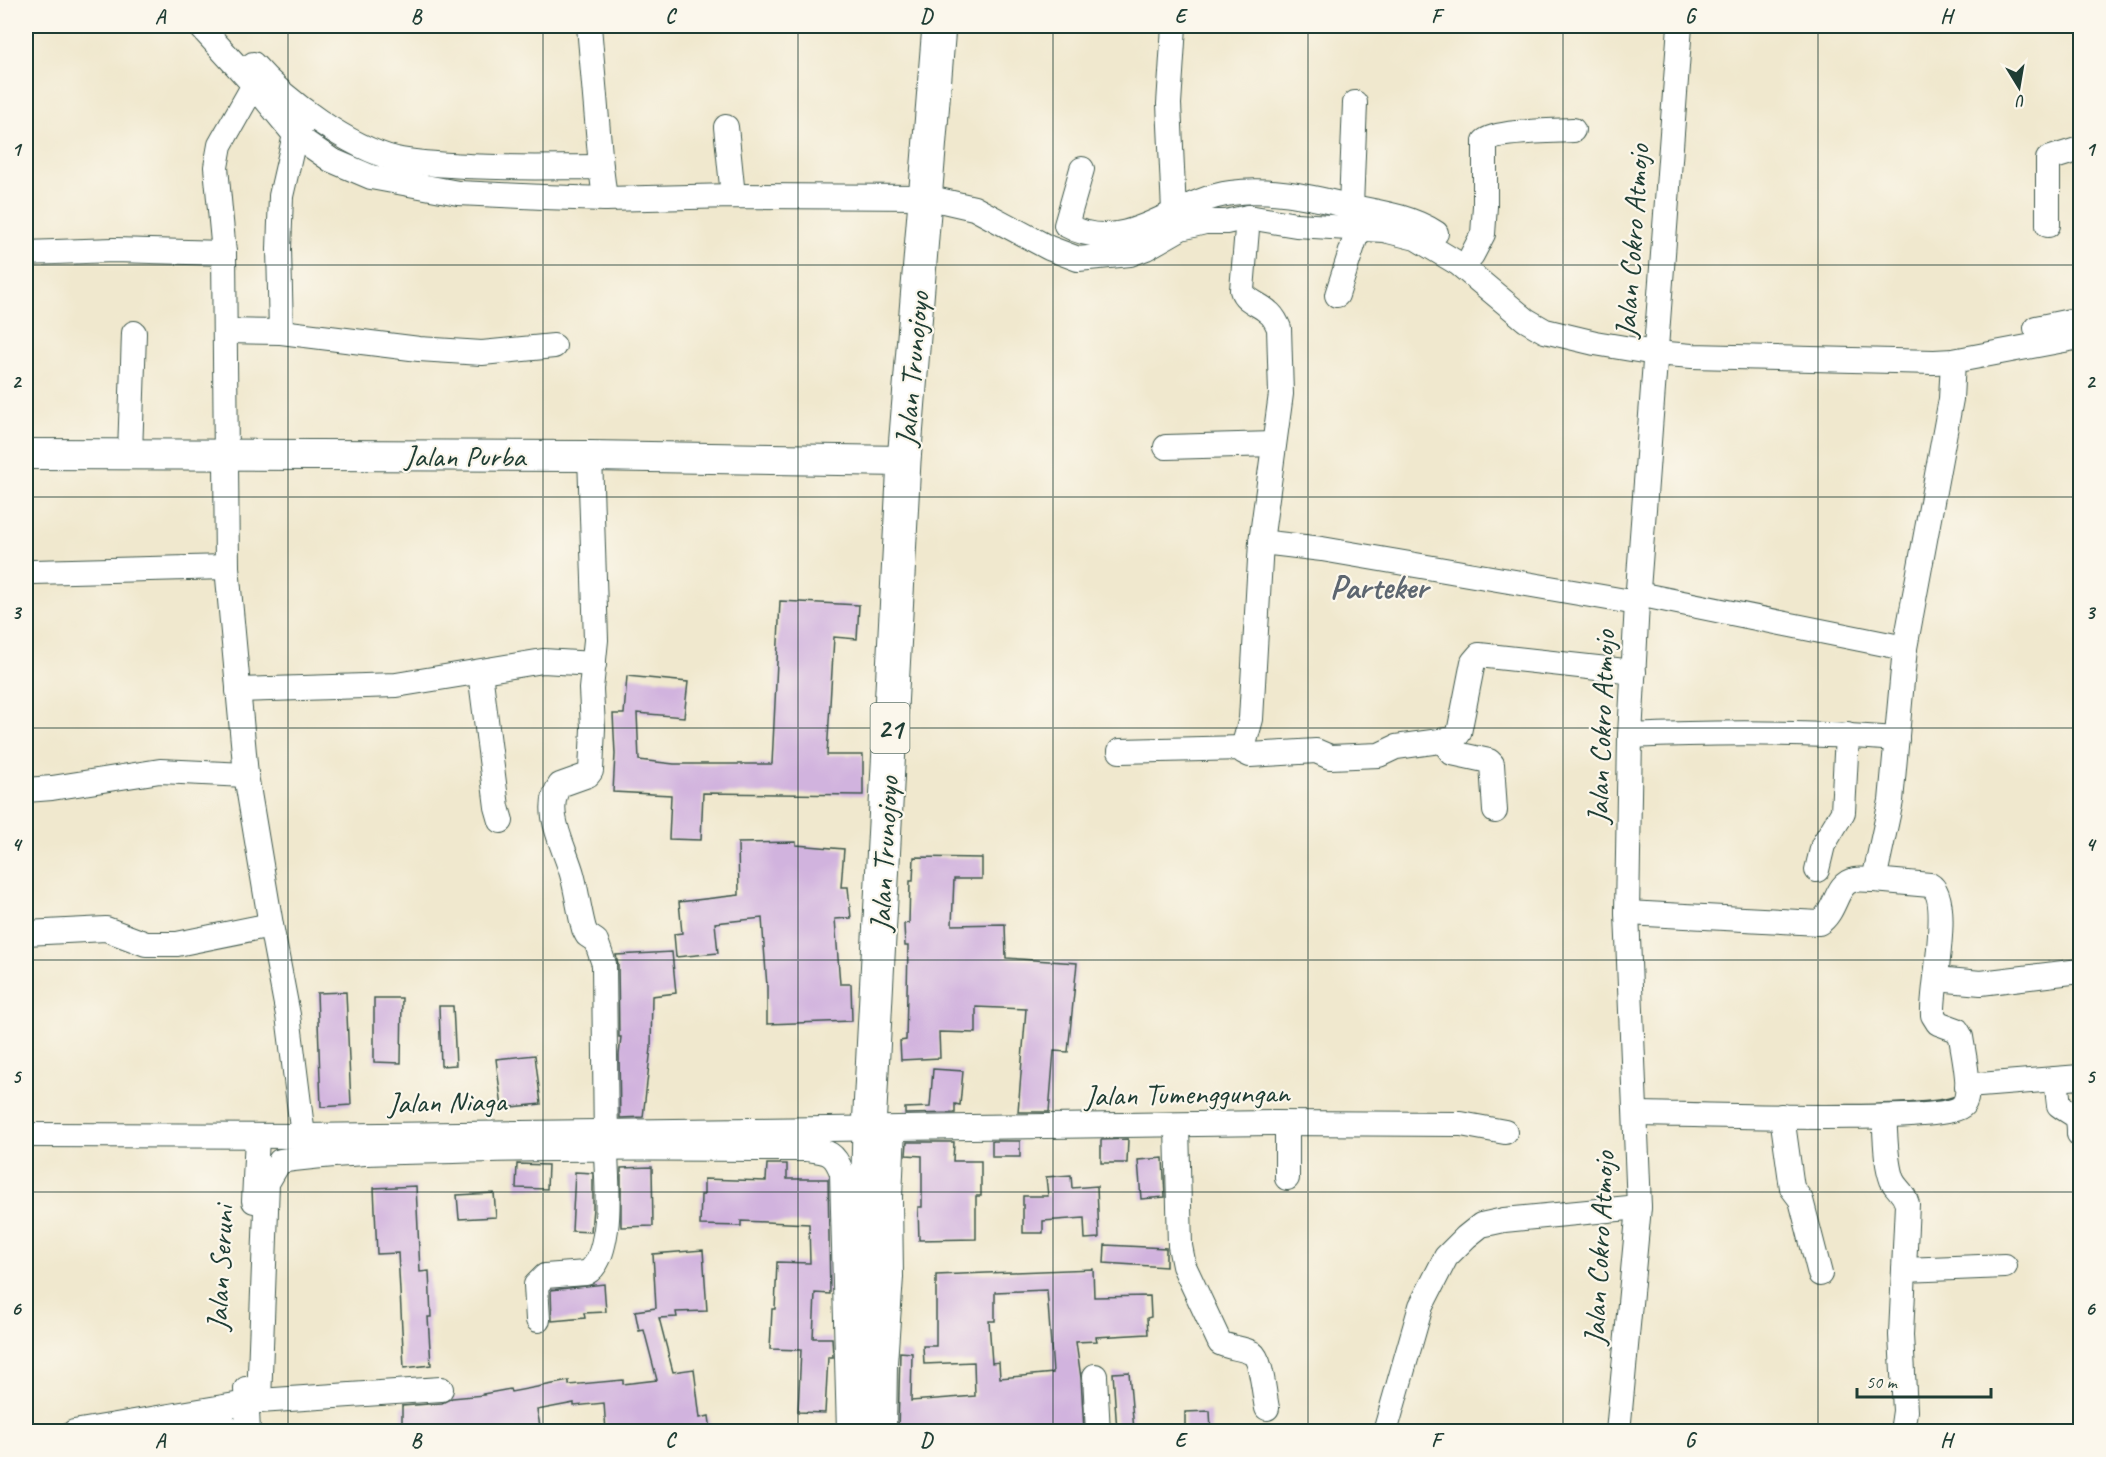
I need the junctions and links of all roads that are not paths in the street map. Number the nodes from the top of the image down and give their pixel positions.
1 (200, 26) edge
2 (218, 26) edge
3 (589, 26) edge
4 (939, 26) edge
5 (1174, 26) edge
6 (1680, 26) edge
7 (254, 85) junction
8 (1355, 103) dead end
9 (302, 124) junction
10 (726, 127) dead end
11 (1573, 130) dead end
12 (2080, 149) edge
13 (601, 167) junction
14 (1082, 169) dead end
15 (543, 183) junction
16 (733, 196) junction
17 (926, 197) junction
18 (605, 199) junction
19 (1174, 211) junction
20 (1248, 217) junction
21 (1351, 219) junction
22 (1066, 225) junction
23 (2048, 225) dead end
24 (1052, 250) junction
25 (1455, 251) junction
26 (26, 254) edge
27 (224, 254) junction
28 (1337, 295) dead end
29 (2071, 330) edge
30 (226, 331) junction
31 (281, 332) junction
32 (134, 333) dead end
33 (1656, 345) junction
34 (554, 346) dead end
35 (1893, 354) junction
36 (1953, 361) junction
37 (1274, 444) junction
38 (1166, 447) dead end
39 (26, 454) edge
40 (130, 454) junction
41 (226, 454) junction
42 (590, 456) junction
43 (904, 461) junction
44 (1261, 542) junction
45 (227, 567) junction
46 (33, 572) dead end
47 (1638, 598) junction
48 (1905, 648) junction
49 (594, 664) junction
50 (480, 672) junction
51 (1634, 672) junction
52 (238, 690) junction
53 (1847, 735) junction
54 (1630, 736) junction
55 (1897, 739) junction
56 (1443, 741) junction
57 (1243, 748) junction
58 (1120, 751) dead end
59 (246, 775) junction
60 (26, 790) edge
61 (1496, 811) dead end
62 (501, 821) dead end
63 (1817, 870) dead end
64 (1874, 880) junction
65 (1627, 913) junction
66 (271, 925) junction
67 (26, 933) edge
68 (2080, 971) edge
69 (1936, 979) junction
70 (2080, 1077) edge
71 (2056, 1079) junction
72 (1967, 1086) junction
73 (1637, 1114) junction
74 (1782, 1116) junction
75 (1884, 1117) junction
76 (1287, 1124) junction
77 (1177, 1126) junction
78 (881, 1129) junction
79 (1505, 1132) dead end
80 (2079, 1134) edge
81 (26, 1135) edge
82 (257, 1136) junction
83 (303, 1136) junction
84 (606, 1140) junction
85 (1287, 1178) dead end
86 (1639, 1207) junction
87 (2005, 1266) dead end
88 (1904, 1270) junction
89 (1820, 1274) dead end
90 (538, 1320) dead end
91 (1095, 1376) dead end
92 (441, 1389) dead end
93 (252, 1402) junction
94 (1267, 1408) dead end
95 (74, 1431) edge
96 (144, 1431) edge
97 (233, 1431) edge
98 (248, 1431) edge
99 (849, 1431) edge
100 (866, 1431) edge
101 (884, 1431) edge
102 (1098, 1431) edge
103 (1384, 1431) edge
104 (1618, 1431) edge
105 (1902, 1431) edge

1 - 7 street
2 - 9 street
3 - 13 street
4 - 17 highway, Jalan Trunojoyo / 21
5 - 19 street
6 - 33 street, Jalan Cokro Atmojo
7 - 9 street
7 - 27 street
8 - 21 street
9 - 15 street
9 - 31 street
10 - 16 street
11 - 25 street
12 - 23 street
13 - 15 street
13 - 18 street
14 - 22 street
15 - 18 street
16 - 17 street
16 - 18 street
17 - 24 street
17 - 43 highway, Jalan Trunojoyo / 21
19 - 21 street
19 - 22 street
20 - 21 street
20 - 24 street
20 - 37 street
21 - 25 street
21 - 28 street
22 - 24 street
25 - 33 street
26 - 27 street
27 - 30 street
29 - 35 street
29 - 36 street
30 - 31 street
30 - 41 street
31 - 34 street
32 - 40 street
33 - 35 street
33 - 47 street, Jalan Cokro Atmojo
35 - 36 street
36 - 48 street
37 - 38 street
37 - 44 street
39 - 40 main road, Jalan Purba
40 - 41 main road, Jalan Purba
41 - 42 main road, Jalan Purba
41 - 45 street
42 - 43 main road, Jalan Purba
42 - 49 street
43 - 78 highway, Jalan Trunojoyo / 21
44 - 47 street
44 - 57 street
45 - 46 street
45 - 52 street
47 - 48 street
47 - 51 street, Jalan Cokro Atmojo
48 - 55 street
49 - 50 street
49 - 84 street
50 - 52 street
50 - 62 street
51 - 54 street, Jalan Cokro Atmojo
51 - 56 street
52 - 59 street
53 - 54 street
53 - 55 street
53 - 63 street
54 - 65 street, Jalan Cokro Atmojo
55 - 64 street
56 - 57 street
56 - 61 street
57 - 58 street
59 - 60 street
59 - 66 street
64 - 65 street
64 - 69 street
65 - 73 street, Jalan Cokro Atmojo
66 - 67 street
66 - 83 street
68 - 69 street
69 - 72 street
70 - 71 street
71 - 72 street
71 - 80 street
72 - 75 street
73 - 74 street
73 - 86 street, Jalan Cokro Atmojo
74 - 75 street
74 - 89 street
75 - 88 street
76 - 77 street, Jalan Tumenggungan
76 - 79 street, Jalan Tumenggungan
76 - 85 street
77 - 78 street, Jalan Tumenggungan
77 - 94 street
78 - 84 street, Jalan Niaga
78 - 100 highway, Jalan Trunojoyo / 21
78 - 101 street
81 - 82 street, Jalan Niaga
82 - 83 street, Jalan Niaga
82 - 93 street, Jalan Seruni
83 - 84 street, Jalan Niaga
84 - 90 street
84 - 93 street
84 - 99 street
86 - 103 street
86 - 104 street, Jalan Cokro Atmojo
87 - 88 street
88 - 105 street
91 - 102 street
92 - 93 street
93 - 95 street
93 - 98 street
96 - 97 street

